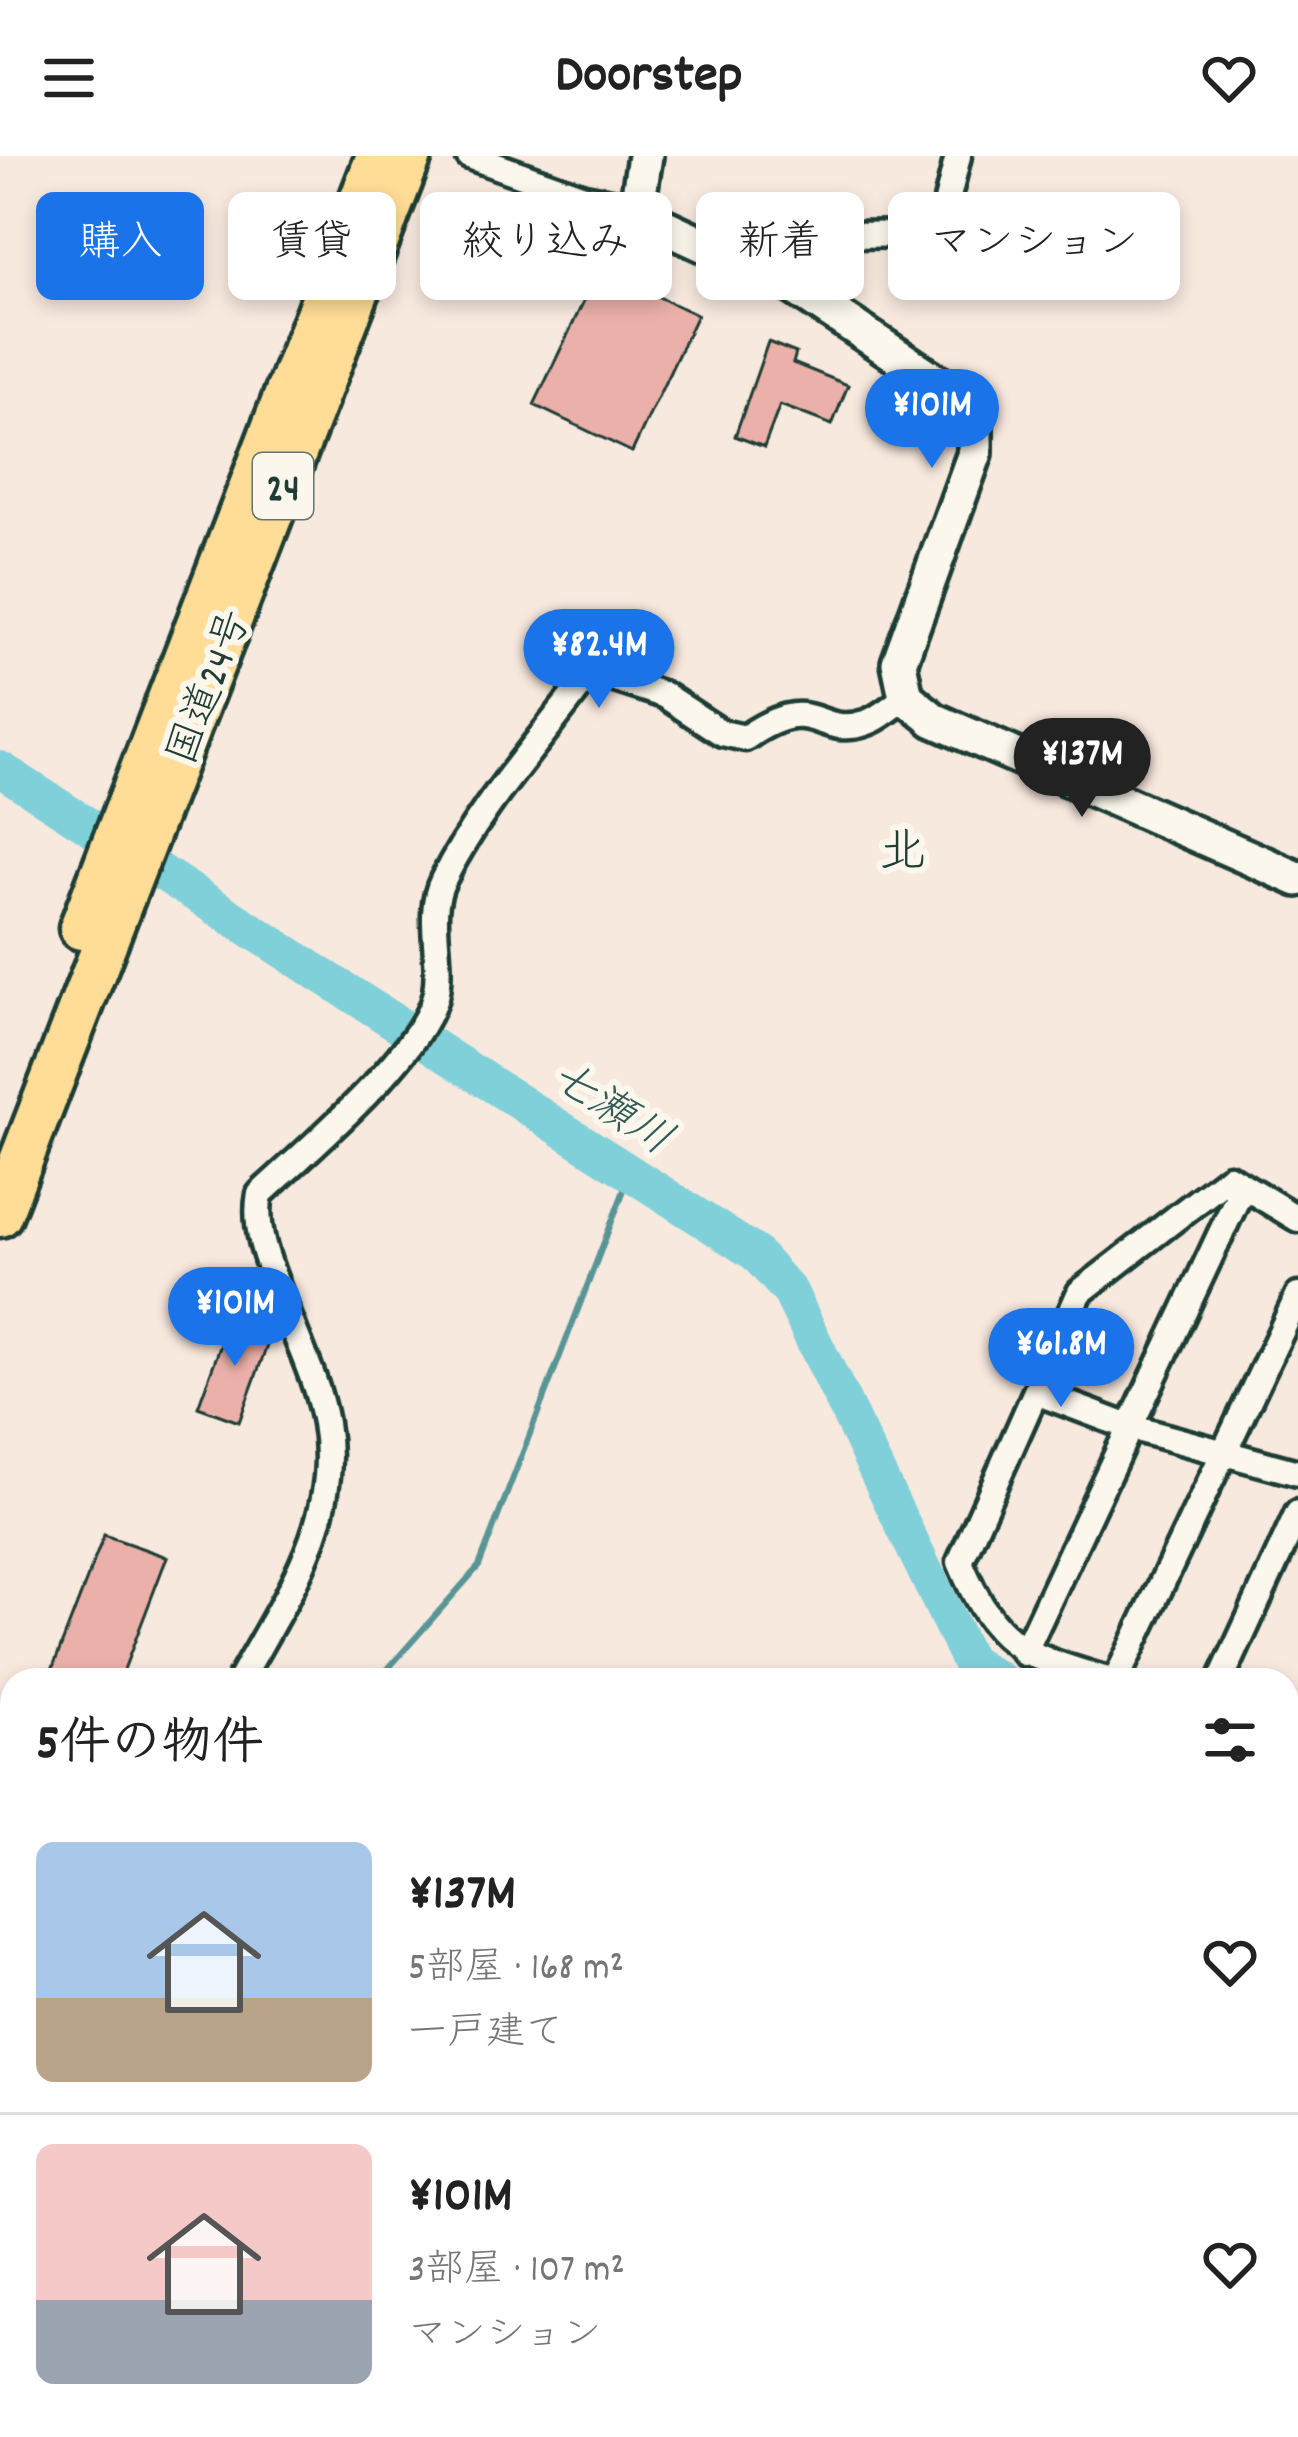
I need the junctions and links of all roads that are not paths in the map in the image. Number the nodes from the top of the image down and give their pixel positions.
1 (378, 156) edge
2 (410, 156) edge
3 (469, 156) edge
4 (645, 156) edge
5 (958, 156) edge
6 (570, 192) edge
7 (640, 192) edge
8 (864, 236) edge
9 (814, 300) edge
10 (906, 697) junction
11 (143, 809) junction
12 (1298, 879) edge
13 (94, 933) junction
14 (0, 1136) edge
15 (1243, 1186) junction
16 (0, 1215) edge
17 (1298, 1219) edge
18 (1298, 1295) edge
19 (1036, 1392) junction
20 (1129, 1427) junction
21 (1222, 1454) junction
22 (1298, 1473) edge
23 (1298, 1513) edge
24 (1024, 1653) junction
25 (246, 1668) edge
26 (1072, 1668) edge
27 (1117, 1668) edge
28 (1227, 1668) edge

1 - 11 highway, 国道24号 / 24
2 - 11 highway, 国道24号 / 24
3 - 6 street
4 - 7 street
5 - 8 street
9 - 10 street
10 - 12 street
10 - 25 street
11 - 13 highway, 国道24号 / 24
13 - 14 highway, 国道24号 / 24
13 - 16 highway, 国道24号 / 24
15 - 17 street
15 - 19 street
15 - 20 street
18 - 21 street
19 - 20 street
19 - 24 street
20 - 21 street
20 - 24 street
21 - 22 street
21 - 27 street
23 - 28 street
24 - 26 street

